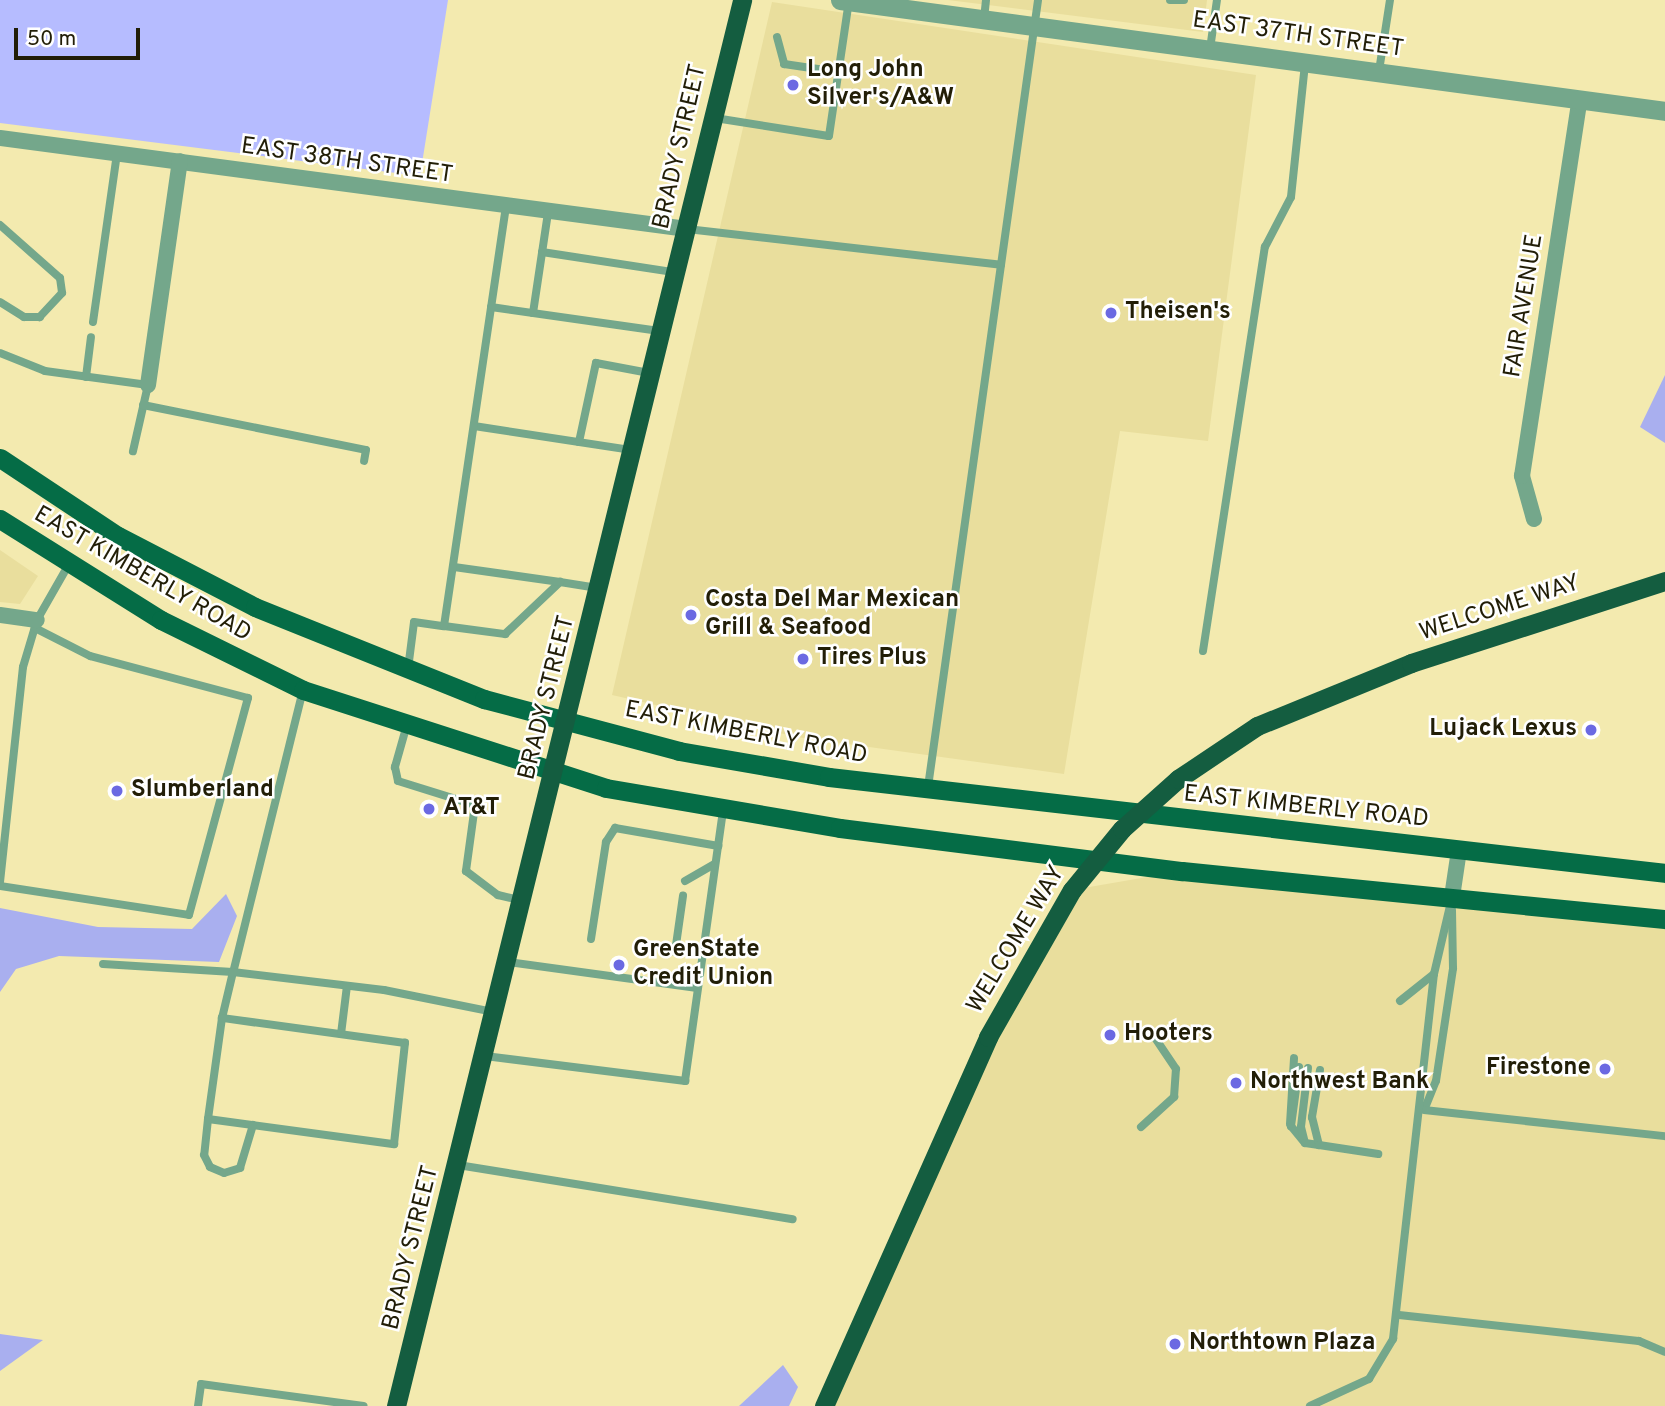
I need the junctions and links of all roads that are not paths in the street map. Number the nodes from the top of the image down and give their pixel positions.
1 (742, 0) edge
2 (1038, 0) edge
3 (1170, 0) edge
4 (1184, 0) edge
5 (1217, 0) edge
6 (1390, 0) edge
7 (851, 1) edge
8 (985, 10) edge
9 (1034, 26) junction
10 (777, 37) dead end
11 (1210, 49) junction
12 (1305, 61) junction
13 (1379, 71) junction
14 (838, 72) junction
15 (1580, 99) junction
16 (1665, 111) edge
17 (713, 118) junction
18 (0, 138) edge
19 (117, 153) junction
20 (180, 161) junction
21 (506, 207) junction
22 (548, 212) junction
23 (0, 225) edge
24 (687, 229) junction
25 (542, 252) junction
26 (1001, 265) junction
27 (676, 272) junction
28 (0, 302) edge
29 (491, 307) junction
30 (533, 313) junction
31 (93, 322) dead end
32 (662, 331) junction
33 (91, 337) dead end
34 (0, 353) edge
35 (652, 373) junction
36 (86, 377) junction
37 (148, 385) junction
38 (143, 404) junction
39 (474, 426) junction
40 (579, 442) junction
41 (133, 451) dead end
42 (633, 451) junction
43 (0, 458) edge
44 (364, 461) dead end
45 (0, 519) edge
46 (1534, 519) dead end
47 (69, 564) junction
48 (454, 566) junction
49 (1665, 581) edge
50 (560, 582) junction
51 (600, 589) junction
52 (0, 615) edge
53 (36, 624) junction
54 (444, 626) junction
55 (1203, 651) dead end
56 (408, 672) junction
57 (303, 690) junction
58 (567, 722) junction
59 (406, 728) junction
60 (554, 774) junction
61 (928, 789) junction
62 (723, 811) junction
63 (1138, 814) junction
64 (718, 846) junction
65 (1459, 850) junction
66 (1097, 860) junction
67 (715, 864) junction
68 (1665, 873) edge
69 (685, 881) dead end
70 (0, 884) edge
71 (683, 896) dead end
72 (1452, 898) junction
73 (523, 901) junction
74 (1665, 919) edge
75 (591, 939) dead end
76 (675, 952) dead end
77 (508, 962) junction
78 (103, 964) dead end
79 (233, 972) junction
80 (1434, 974) junction
81 (347, 986) junction
82 (697, 988) junction
83 (1400, 1001) dead end
84 (496, 1013) junction
85 (222, 1018) junction
86 (341, 1034) junction
87 (1156, 1038) dead end
88 (485, 1056) junction
89 (1294, 1058) dead end
90 (1320, 1070) dead end
91 (1424, 1110) junction
92 (208, 1119) junction
93 (253, 1125) junction
94 (1291, 1126) junction
95 (1142, 1128) dead end
96 (1665, 1136) edge
97 (1305, 1143) junction
98 (1319, 1145) junction
99 (1377, 1154) dead end
100 (458, 1165) junction
101 (793, 1219) dead end
102 (1399, 1315) junction
103 (1665, 1352) edge
104 (324, 1403) edge
105 (198, 1406) edge
106 (364, 1406) edge
107 (397, 1406) edge
108 (824, 1406) edge
109 (1310, 1406) edge

1 - 17 highway, BRADY STREET
2 - 9 lane
3 - 4 lane
5 - 11 lane
6 - 13 lane
7 - 8 street, EAST 37TH STREET
7 - 14 lane
8 - 9 street, EAST 37TH STREET
9 - 11 street, EAST 37TH STREET
9 - 26 lane
10 - 14 lane
11 - 12 street, EAST 37TH STREET
12 - 13 street, EAST 37TH STREET
12 - 55 lane
13 - 15 street, EAST 37TH STREET
14 - 17 lane
15 - 16 street, EAST 37TH STREET
15 - 46 street, FAIR AVENUE
17 - 24 highway, BRADY STREET
18 - 19 street, EAST 38TH STREET
19 - 20 street, EAST 38TH STREET
19 - 31 lane
20 - 21 street, EAST 38TH STREET
20 - 37 street
21 - 22 street, EAST 38TH STREET
21 - 29 lane
22 - 24 street, EAST 38TH STREET
22 - 25 lane
23 - 28 lane
24 - 26 lane
24 - 27 highway, BRADY STREET
25 - 27 lane
25 - 30 lane
26 - 61 lane
27 - 32 highway, BRADY STREET
29 - 30 lane
29 - 39 lane
30 - 32 lane
32 - 35 highway, BRADY STREET
33 - 36 lane
34 - 36 lane
35 - 40 lane
35 - 42 highway, BRADY STREET
36 - 37 lane
37 - 38 lane
38 - 41 lane
38 - 44 lane
39 - 40 lane
39 - 48 lane
40 - 42 lane
42 - 51 highway, BRADY STREET
43 - 56 main road, EAST KIMBERLY ROAD
45 - 47 main road, EAST KIMBERLY ROAD
47 - 53 lane
47 - 57 main road, EAST KIMBERLY ROAD
48 - 50 lane
48 - 54 lane
49 - 63 highway, WELCOME WAY
50 - 51 lane
50 - 54 lane
51 - 58 highway, BRADY STREET
52 - 53 street
53 - 70 lane
53 - 70 lane
54 - 56 lane
56 - 58 main road, EAST KIMBERLY ROAD
57 - 59 main road, EAST KIMBERLY ROAD
57 - 79 lane
58 - 60 highway, BRADY STREET
58 - 61 main road, EAST KIMBERLY ROAD
59 - 60 main road, EAST KIMBERLY ROAD
59 - 73 lane
60 - 62 main road, EAST KIMBERLY ROAD
60 - 73 highway, BRADY STREET
61 - 63 main road, EAST KIMBERLY ROAD
62 - 64 lane
62 - 66 main road, EAST KIMBERLY ROAD
63 - 65 main road, EAST KIMBERLY ROAD
63 - 66 highway, WELCOME WAY
64 - 67 lane
64 - 75 lane
65 - 68 main road, EAST KIMBERLY ROAD
65 - 72 street
66 - 72 main road, EAST KIMBERLY ROAD
66 - 108 highway, WELCOME WAY
67 - 69 lane
67 - 82 lane
71 - 76 lane
72 - 74 main road, EAST KIMBERLY ROAD
72 - 80 lane
72 - 91 lane
73 - 77 highway, BRADY STREET
77 - 82 lane
77 - 84 highway, BRADY STREET
78 - 79 lane
79 - 81 lane
79 - 85 lane
80 - 83 lane
80 - 91 lane
81 - 84 lane
81 - 86 lane
82 - 88 lane
84 - 88 highway, BRADY STREET
85 - 86 lane
85 - 92 lane
86 - 93 lane
87 - 95 lane
88 - 100 highway, BRADY STREET
89 - 94 lane
90 - 98 lane
91 - 96 lane
91 - 102 lane
92 - 93 lane
92 - 93 lane
94 - 97 lane
94 - 97 lane
97 - 98 lane
98 - 99 lane
100 - 101 lane
100 - 107 highway, BRADY STREET
102 - 103 lane
102 - 109 lane
104 - 105 lane
104 - 106 lane

